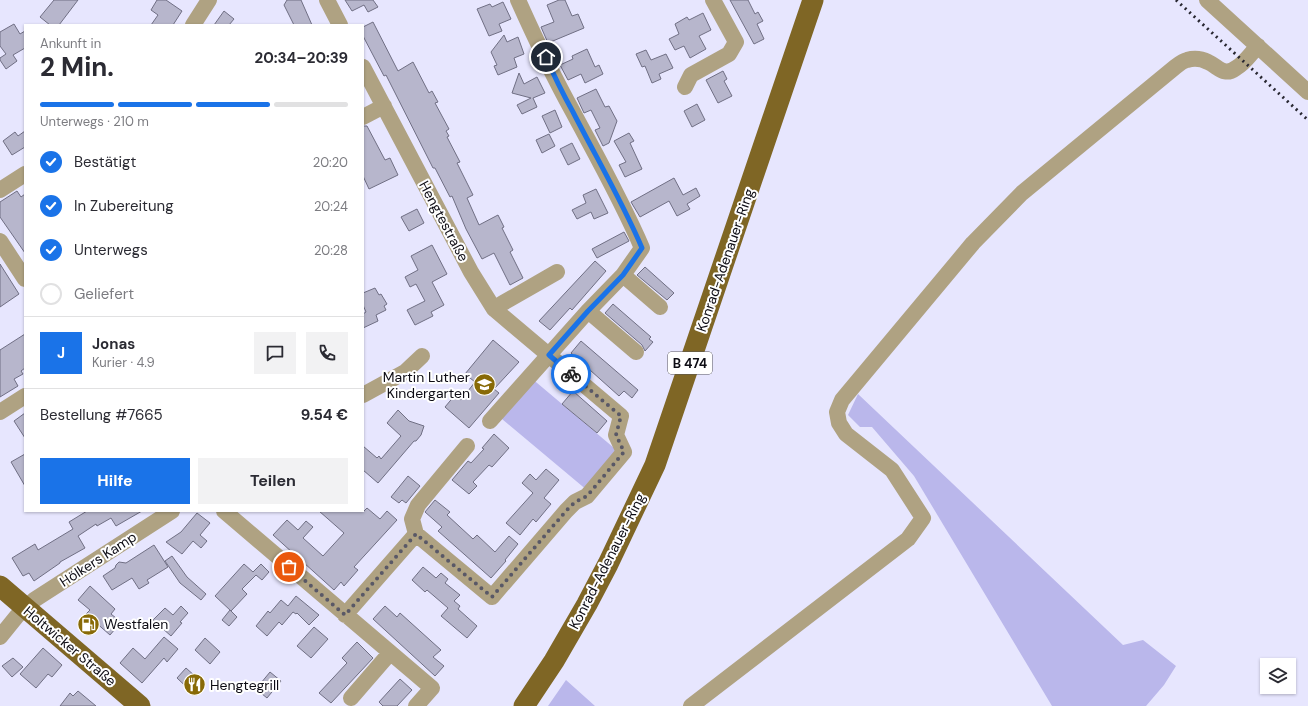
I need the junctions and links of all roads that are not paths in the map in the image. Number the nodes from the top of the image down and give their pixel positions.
1 (209, 0) edge
2 (327, 0) edge
3 (518, 0) edge
4 (713, 0) edge
5 (813, 0) edge
6 (1207, 0) edge
7 (193, 24) edge
8 (339, 24) edge
9 (1258, 46) junction
10 (364, 69) edge
11 (685, 87) dead end
12 (1308, 92) edge
13 (384, 106) junction
14 (364, 116) edge
15 (24, 175) edge
16 (0, 190) edge
17 (0, 241) edge
18 (557, 272) dead end
19 (623, 275) junction
20 (24, 277) edge
21 (660, 308) dead end
22 (494, 309) junction
23 (588, 311) junction
24 (636, 352) dead end
25 (549, 355) junction
26 (422, 356) dead end
27 (364, 394) edge
28 (24, 397) edge
29 (0, 412) edge
30 (490, 421) dead end
31 (467, 446) dead end
32 (169, 512) edge
33 (225, 512) edge
34 (416, 534) junction
35 (0, 586) edge
36 (25, 607) junction
37 (345, 615) junction
38 (0, 637) edge
39 (390, 653) junction
40 (351, 698) dead end
41 (140, 706) edge
42 (416, 706) edge
43 (524, 706) edge
44 (692, 706) edge

1 - 7 street
2 - 8 street
3 - 19 street
4 - 11 street
5 - 43 main road, Konrad-Adenauer-Ring / B 474
6 - 9 street
9 - 12 street
9 - 44 street
10 - 13 street, Hengtestraße
13 - 14 street
13 - 22 street, Hengtestraße
15 - 16 street
17 - 20 street
18 - 22 street
19 - 21 street
19 - 23 street
22 - 25 street, Hengtestraße
23 - 24 street
23 - 25 street
25 - 30 street
25 - 34 street, Hengtestraße
26 - 27 street
28 - 29 street
31 - 34 street
32 - 36 street, Hölkers Kamp
33 - 37 street
34 - 37 street
35 - 36 main road, Holtwicker Straße
36 - 38 street, Hölkers Kamp
36 - 41 main road, Holtwicker Straße
37 - 39 street
39 - 40 street
39 - 42 street

